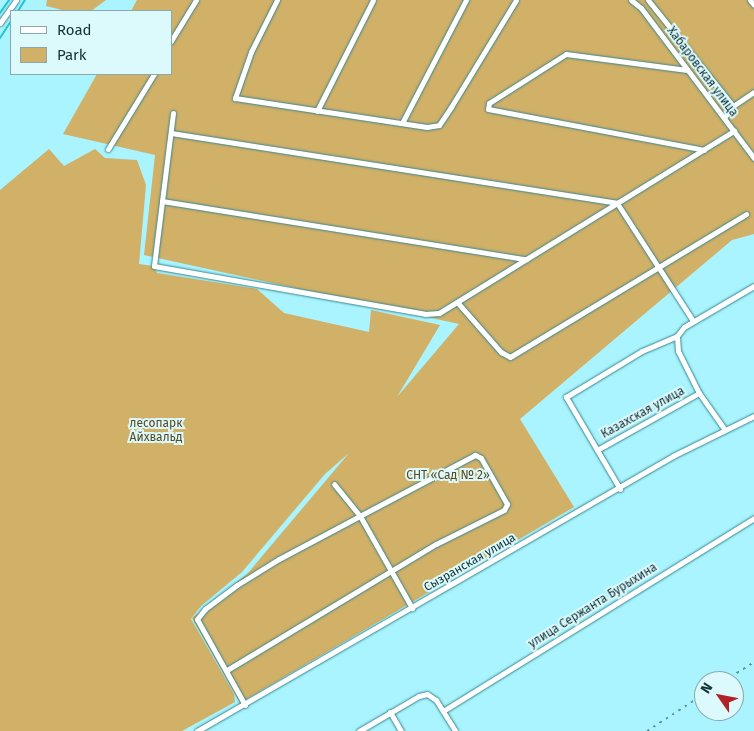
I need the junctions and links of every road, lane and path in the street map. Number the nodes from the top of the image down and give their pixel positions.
1 (16, 0) edge
2 (196, 0) edge
3 (277, 0) edge
4 (373, 0) edge
5 (466, 0) edge
6 (516, 0) edge
7 (631, 0) edge
8 (648, 0) edge
9 (750, 0) edge
10 (754, 5) edge
11 (0, 23) edge
12 (172, 39) edge
13 (687, 70) junction
14 (153, 75) edge
15 (754, 92) edge
16 (733, 106) junction
17 (317, 110) junction
18 (173, 113) dead end
19 (724, 118) junction
20 (402, 123) junction
21 (734, 132) junction
22 (171, 133) junction
23 (108, 149) dead end
24 (704, 150) junction
25 (754, 158) edge
26 (162, 201) junction
27 (617, 203) junction
28 (746, 214) dead end
29 (526, 259) junction
30 (659, 267) junction
31 (754, 286) edge
32 (457, 302) junction
33 (693, 321) junction
34 (677, 336) junction
35 (699, 393) junction
36 (754, 416) edge
37 (725, 430) junction
38 (597, 450) junction
39 (334, 484) dead end
40 (620, 489) junction
41 (360, 516) junction
42 (754, 518) edge
43 (391, 572) junction
44 (412, 608) junction
45 (226, 670) junction
46 (245, 705) junction
47 (443, 711) junction
48 (390, 712) junction
49 (197, 731) edge
50 (358, 731) edge
51 (401, 731) edge
52 (455, 731) edge

1 - 11 street
2 - 12 street
3 - 17 street
4 - 17 street
5 - 20 street
6 - 20 street
7 - 13 street, Хабаровская улица
8 - 16 street
9 - 10 street
13 - 19 street, Хабаровская улица
13 - 24 street
14 - 23 street
15 - 16 street
16 - 19 street
17 - 20 street
18 - 22 street
19 - 21 street, Хабаровская улица
21 - 24 street
21 - 25 street, Хабаровская улица
22 - 26 street
22 - 27 street
24 - 27 street
26 - 29 street
26 - 32 street
27 - 29 street
27 - 30 street
28 - 30 street
29 - 32 street
30 - 32 street
30 - 33 street
31 - 33 street
33 - 34 street
34 - 35 street
34 - 38 street
35 - 37 street
35 - 38 street, Казахская улица
36 - 37 street, Сызранская улица
37 - 40 street, Сызранская улица
38 - 40 street
39 - 41 street
40 - 44 street, Сызранская улица
41 - 43 street
41 - 43 street
41 - 45 street
42 - 47 street, улица Сержанта Бурыхина
43 - 44 street
43 - 45 street
44 - 46 street, Сызранская улица
45 - 46 street
46 - 49 street, Сызранская улица
47 - 48 street
47 - 52 street
48 - 50 street
48 - 51 street

